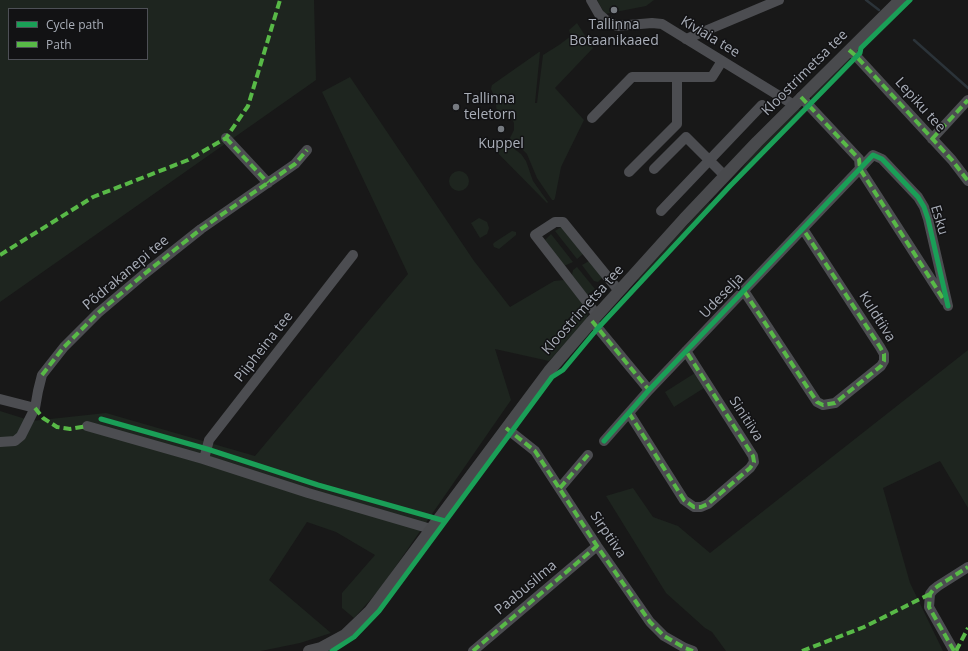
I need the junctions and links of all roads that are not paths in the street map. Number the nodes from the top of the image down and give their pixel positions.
1 (592, 0) edge
2 (779, 0) edge
3 (900, 0) edge
4 (686, 39) junction
5 (849, 50) junction
6 (722, 61) junction
7 (676, 77) junction
8 (968, 100) edge
9 (797, 101) junction
10 (762, 105) dead end
11 (592, 118) dead end
12 (226, 138) dead end
13 (932, 139) junction
14 (306, 150) dead end
15 (710, 160) junction
16 (860, 168) junction
17 (654, 169) dead end
18 (629, 172) dead end
19 (725, 176) junction
20 (968, 181) edge
21 (268, 183) junction
22 (661, 211) dead end
23 (803, 229) junction
24 (353, 255) dead end
25 (619, 290) junction
26 (744, 291) junction
27 (595, 318) junction
28 (686, 351) junction
29 (649, 390) junction
30 (0, 399) edge
31 (35, 408) junction
32 (629, 414) junction
33 (88, 426) dead end
34 (506, 428) junction
35 (604, 441) dead end
36 (0, 442) edge
37 (588, 456) dead end
38 (204, 459) junction
39 (560, 488) junction
40 (431, 529) junction
41 (597, 546) junction
42 (968, 567) edge
43 (329, 647) edge
44 (688, 650) edge
45 (309, 651) edge
46 (473, 651) edge
47 (954, 651) edge

1 - 4 street, Kiviaia tee
2 - 4 street
3 - 5 main road, Kloostrimetsa tee
4 - 6 street, Kiviaia tee
5 - 9 main road, Kloostrimetsa tee
5 - 13 street, Lepiku tee
6 - 7 street
6 - 9 street, Kiviaia tee
7 - 11 street
7 - 18 street
8 - 13 street
9 - 16 street, Esku
9 - 19 main road, Kloostrimetsa tee
10 - 15 street
12 - 21 street
13 - 20 street, Lepiku tee
14 - 21 street, Põdrakanepi tee
15 - 17 street
15 - 19 street
15 - 22 street
16 - 16 street, Esku
16 - 23 street, Udeselja
19 - 25 main road, Kloostrimetsa tee
21 - 31 street, Põdrakanepi tee
23 - 26 street, Udeselja
23 - 26 street, Kuldtiiva
24 - 38 street, Piipheina tee
25 - 27 main road, Kloostrimetsa tee
25 - 27 street
26 - 28 street, Udeselja
27 - 29 street
27 - 34 main road, Kloostrimetsa tee
28 - 29 street, Udeselja
28 - 32 street, Sinitiiva
29 - 32 street, Udeselja
30 - 31 street
31 - 36 street, Põdrakanepi tee
32 - 35 street, Udeselja
33 - 38 street
34 - 39 street, Sirptiiva
34 - 40 main road, Kloostrimetsa tee
37 - 39 street
38 - 40 street
39 - 41 street, Sirptiiva
40 - 43 main road, Kloostrimetsa tee
41 - 44 street, Sirptiiva
41 - 46 street, Paabusilma
42 - 47 street
43 - 45 main road, Kloostrimetsa tee

